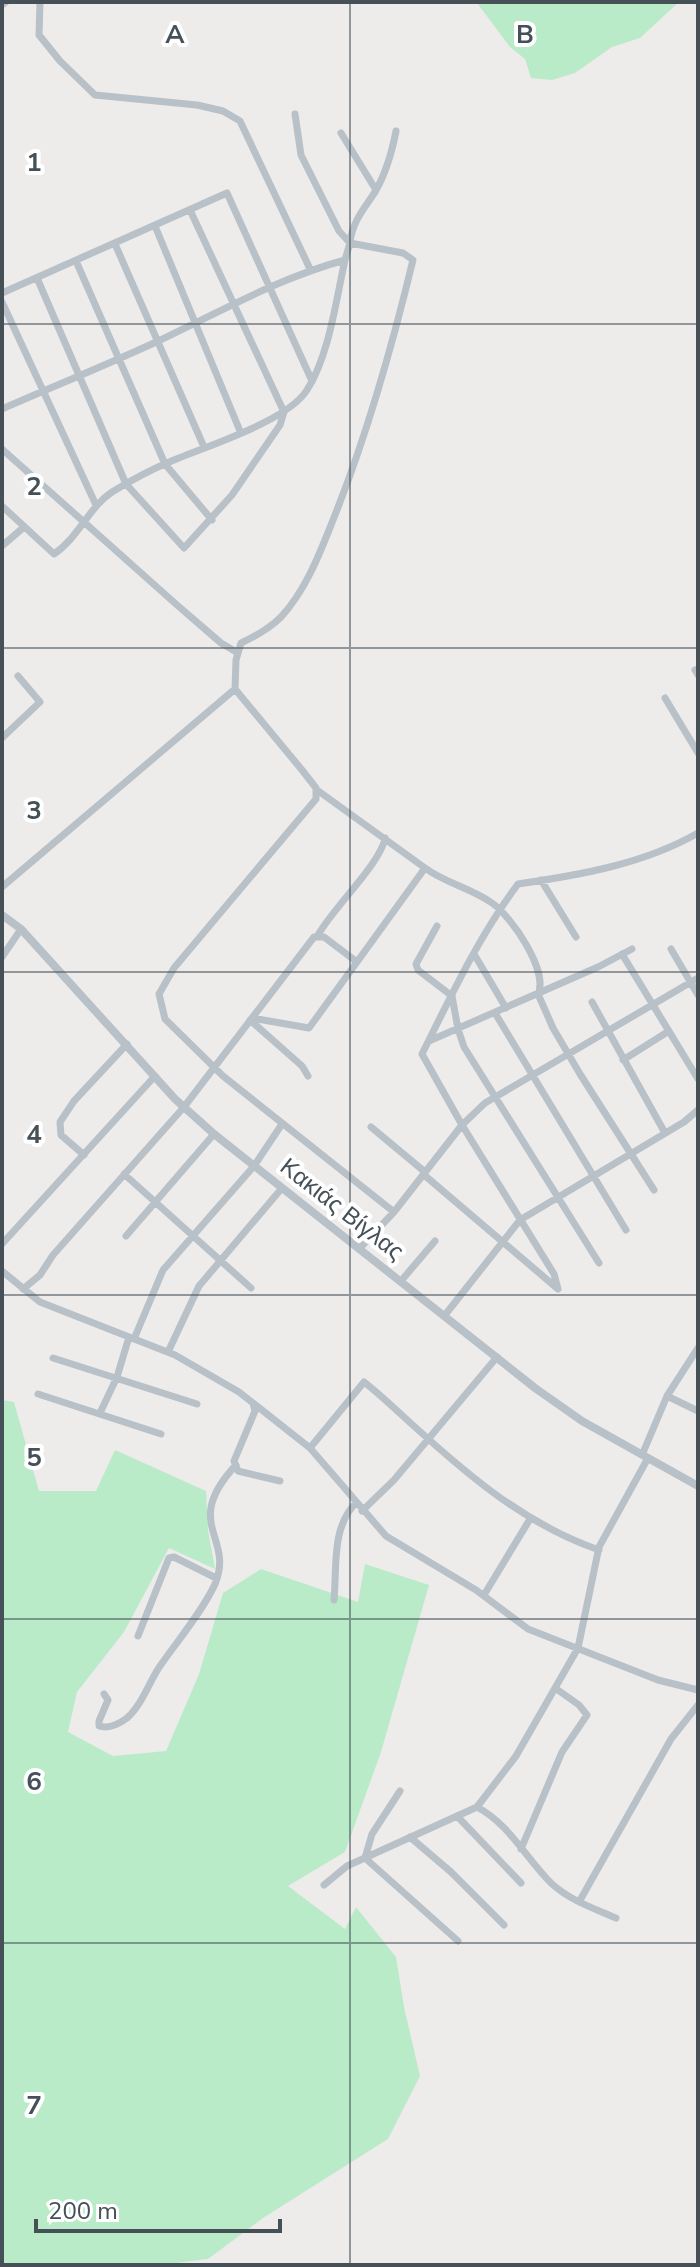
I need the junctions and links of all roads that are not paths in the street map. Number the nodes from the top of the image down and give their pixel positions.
1 (40, 2) edge
2 (295, 114) dead end
3 (396, 131) dead end
4 (341, 133) dead end
5 (376, 190) junction
6 (190, 210) junction
7 (155, 226) junction
8 (350, 243) junction
9 (115, 244) junction
10 (345, 260) junction
11 (76, 261) junction
12 (311, 271) junction
13 (37, 278) junction
14 (271, 288) junction
15 (2, 293) edge
16 (2, 302) edge
17 (234, 306) junction
18 (194, 321) junction
19 (158, 341) junction
20 (119, 359) junction
21 (81, 377) junction
22 (312, 381) junction
23 (42, 391) junction
24 (2, 409) edge
25 (284, 412) junction
26 (240, 431) junction
27 (204, 447) junction
28 (2, 449) edge
29 (165, 464) junction
30 (126, 484) junction
31 (96, 505) junction
32 (2, 506) edge
33 (212, 520) junction
34 (86, 523) junction
35 (24, 527) junction
36 (2, 546) edge
37 (238, 653) junction
38 (18, 676) dead end
39 (235, 689) junction
40 (665, 698) dead end
41 (4, 731) edge
42 (698, 753) edge
43 (317, 790) junction
44 (698, 833) edge
45 (385, 838) junction
46 (425, 868) junction
47 (541, 880) junction
48 (2, 887) edge
49 (499, 909) junction
50 (2, 915) edge
51 (437, 926) dead end
52 (21, 929) junction
53 (318, 935) junction
54 (576, 937) dead end
55 (632, 949) dead end
56 (671, 949) dead end
57 (474, 954) junction
58 (622, 954) junction
59 (2, 957) edge
60 (357, 962) junction
61 (694, 980) edge
62 (538, 994) junction
63 (698, 995) edge
64 (452, 996) junction
65 (592, 1002) dead end
66 (654, 1003) junction
67 (506, 1008) junction
68 (495, 1013) junction
69 (251, 1019) junction
70 (458, 1029) junction
71 (669, 1031) junction
72 (608, 1033) junction
73 (429, 1041) junction
74 (127, 1044) junction
75 (570, 1054) junction
76 (623, 1060) junction
77 (213, 1067) junction
78 (533, 1075) junction
79 (155, 1076) junction
80 (308, 1076) dead end
81 (698, 1079) edge
82 (497, 1096) junction
83 (184, 1107) junction
84 (698, 1110) edge
85 (282, 1124) junction
86 (462, 1125) junction
87 (371, 1127) dead end
88 (665, 1133) junction
89 (214, 1134) junction
90 (631, 1154) junction
91 (84, 1155) junction
92 (254, 1166) junction
93 (424, 1173) junction
94 (124, 1174) junction
95 (594, 1176) junction
96 (282, 1188) junction
97 (654, 1190) dead end
98 (557, 1197) junction
99 (156, 1202) junction
100 (394, 1212) junction
101 (520, 1220) junction
102 (626, 1230) dead end
103 (126, 1236) dead end
104 (193, 1237) junction
105 (435, 1241) dead end
106 (504, 1241) junction
107 (2, 1244) edge
108 (359, 1249) junction
109 (220, 1261) junction
110 (599, 1263) dead end
111 (2, 1271) edge
112 (401, 1281) junction
113 (251, 1288) dead end
114 (23, 1289) junction
115 (445, 1315) junction
116 (132, 1338) junction
117 (698, 1348) edge
118 (168, 1352) junction
119 (497, 1357) junction
120 (53, 1358) dead end
121 (117, 1377) junction
122 (38, 1394) dead end
123 (667, 1396) junction
124 (253, 1403) junction
125 (197, 1404) dead end
126 (698, 1411) edge
127 (100, 1413) junction
128 (161, 1434) dead end
129 (429, 1440) junction
130 (310, 1448) junction
131 (645, 1456) junction
132 (236, 1465) junction
133 (280, 1481) dead end
134 (698, 1486) edge
135 (356, 1503) junction
136 (362, 1511) junction
137 (530, 1519) junction
138 (599, 1550) junction
139 (216, 1578) junction
140 (484, 1595) junction
141 (334, 1600) dead end
142 (138, 1636) dead end
143 (578, 1648) junction
144 (555, 1688) junction
145 (698, 1690) edge
146 (104, 1694) dead end
147 (698, 1705) edge
148 (400, 1791) dead end
149 (477, 1807) junction
150 (457, 1816) junction
151 (410, 1837) junction
152 (521, 1849) junction
153 (365, 1858) junction
154 (521, 1883) dead end
155 (324, 1885) dead end
156 (579, 1902) junction
157 (616, 1918) dead end
158 (504, 1925) dead end
159 (458, 1941) dead end

1 - 12 street
2 - 8 street
3 - 5 street
4 - 5 street
5 - 8 street
6 - 7 street
6 - 14 street
6 - 17 street
7 - 9 street
7 - 18 street
8 - 10 street
8 - 37 street
9 - 11 street
9 - 19 street
10 - 12 street
10 - 22 street
11 - 13 street
11 - 20 street
12 - 14 street
13 - 15 street
13 - 21 street
14 - 17 street
14 - 22 street
16 - 23 street
17 - 18 street
17 - 25 street
18 - 19 street
18 - 26 street
19 - 20 street
19 - 27 street
20 - 21 street
20 - 29 street
21 - 23 street
21 - 30 street
22 - 25 street
23 - 24 street
23 - 31 street
25 - 26 street
25 - 33 street
26 - 27 street
27 - 29 street
28 - 34 street
29 - 30 street
29 - 33 street
30 - 31 street
30 - 33 street
31 - 34 street
32 - 35 street
34 - 35 street
34 - 37 street
35 - 36 street
37 - 39 street
38 - 41 street
39 - 43 street
39 - 48 street
40 - 42 street
43 - 45 street
43 - 77 street
44 - 47 street
45 - 46 street
45 - 53 street
46 - 49 street
46 - 60 street
47 - 49 street
47 - 54 street
49 - 57 street
49 - 62 street
50 - 52 street, Κακιάς Βίγλας
51 - 64 street
52 - 59 street
52 - 74 street, Κακιάς Βίγλας
53 - 60 street
53 - 69 street
55 - 58 street
56 - 61 street
57 - 64 street
57 - 67 street
58 - 62 street
58 - 66 street
60 - 69 street
61 - 63 street
61 - 66 street
62 - 67 street
62 - 75 street
64 - 70 street
64 - 73 street
65 - 72 street
66 - 71 street
66 - 72 street
67 - 68 street
68 - 70 street
68 - 78 street
69 - 77 street
69 - 80 street
70 - 73 street
70 - 82 street
71 - 76 street
71 - 81 street
72 - 75 street
72 - 76 street
73 - 86 street
74 - 79 street, Κακιάς Βίγλας
74 - 91 street
75 - 78 street
75 - 90 street
76 - 88 street
77 - 83 street
77 - 85 street
78 - 82 street
78 - 95 street
79 - 83 street, Κακιάς Βίγλας
79 - 91 street
82 - 86 street
82 - 98 street
83 - 89 street, Κακιάς Βίγλας
83 - 94 street
84 - 88 street
85 - 92 street
85 - 100 street
86 - 93 street
86 - 101 street
87 - 93 street
88 - 90 street
89 - 92 street, Κακιάς Βίγλας
89 - 99 street
90 - 95 street
90 - 97 street
91 - 107 street
92 - 96 street, Κακιάς Βίγλας
92 - 104 street
93 - 100 street
93 - 106 street
94 - 99 street
94 - 114 street
95 - 98 street
95 - 102 street
96 - 108 street, Κακιάς Βίγλας
96 - 109 street
98 - 101 street
98 - 110 street
99 - 103 street
99 - 104 street
100 - 108 street
101 - 106 street
101 - 106 street
104 - 109 street
104 - 116 street
105 - 112 street
106 - 115 street
108 - 112 street, Κακιάς Βίγλας
109 - 113 street
109 - 118 street
111 - 114 street
112 - 115 street, Κακιάς Βίγλας
114 - 116 street
115 - 119 street, Κακιάς Βίγλας
116 - 118 street
116 - 121 street
117 - 123 street
118 - 124 street
119 - 129 street
119 - 131 street, Κακιάς Βίγλας
120 - 121 street
121 - 125 street
121 - 127 street
122 - 127 street
123 - 126 street
123 - 131 street
124 - 130 street
124 - 132 street
127 - 128 street
129 - 130 street
129 - 136 street
129 - 137 street
130 - 135 street
131 - 134 street, Κακιάς Βίγλας
131 - 138 street
132 - 133 street
132 - 139 street
135 - 136 street
135 - 141 street
136 - 140 street
137 - 138 street
137 - 140 street
138 - 143 street
139 - 142 street
139 - 146 street
140 - 143 street
143 - 144 street
143 - 145 street
144 - 149 street
144 - 152 street
147 - 156 street
148 - 153 street
149 - 150 street
149 - 152 street
150 - 151 street
150 - 154 street
151 - 153 street
151 - 158 street
152 - 156 street
153 - 155 street
153 - 159 street
156 - 157 street

